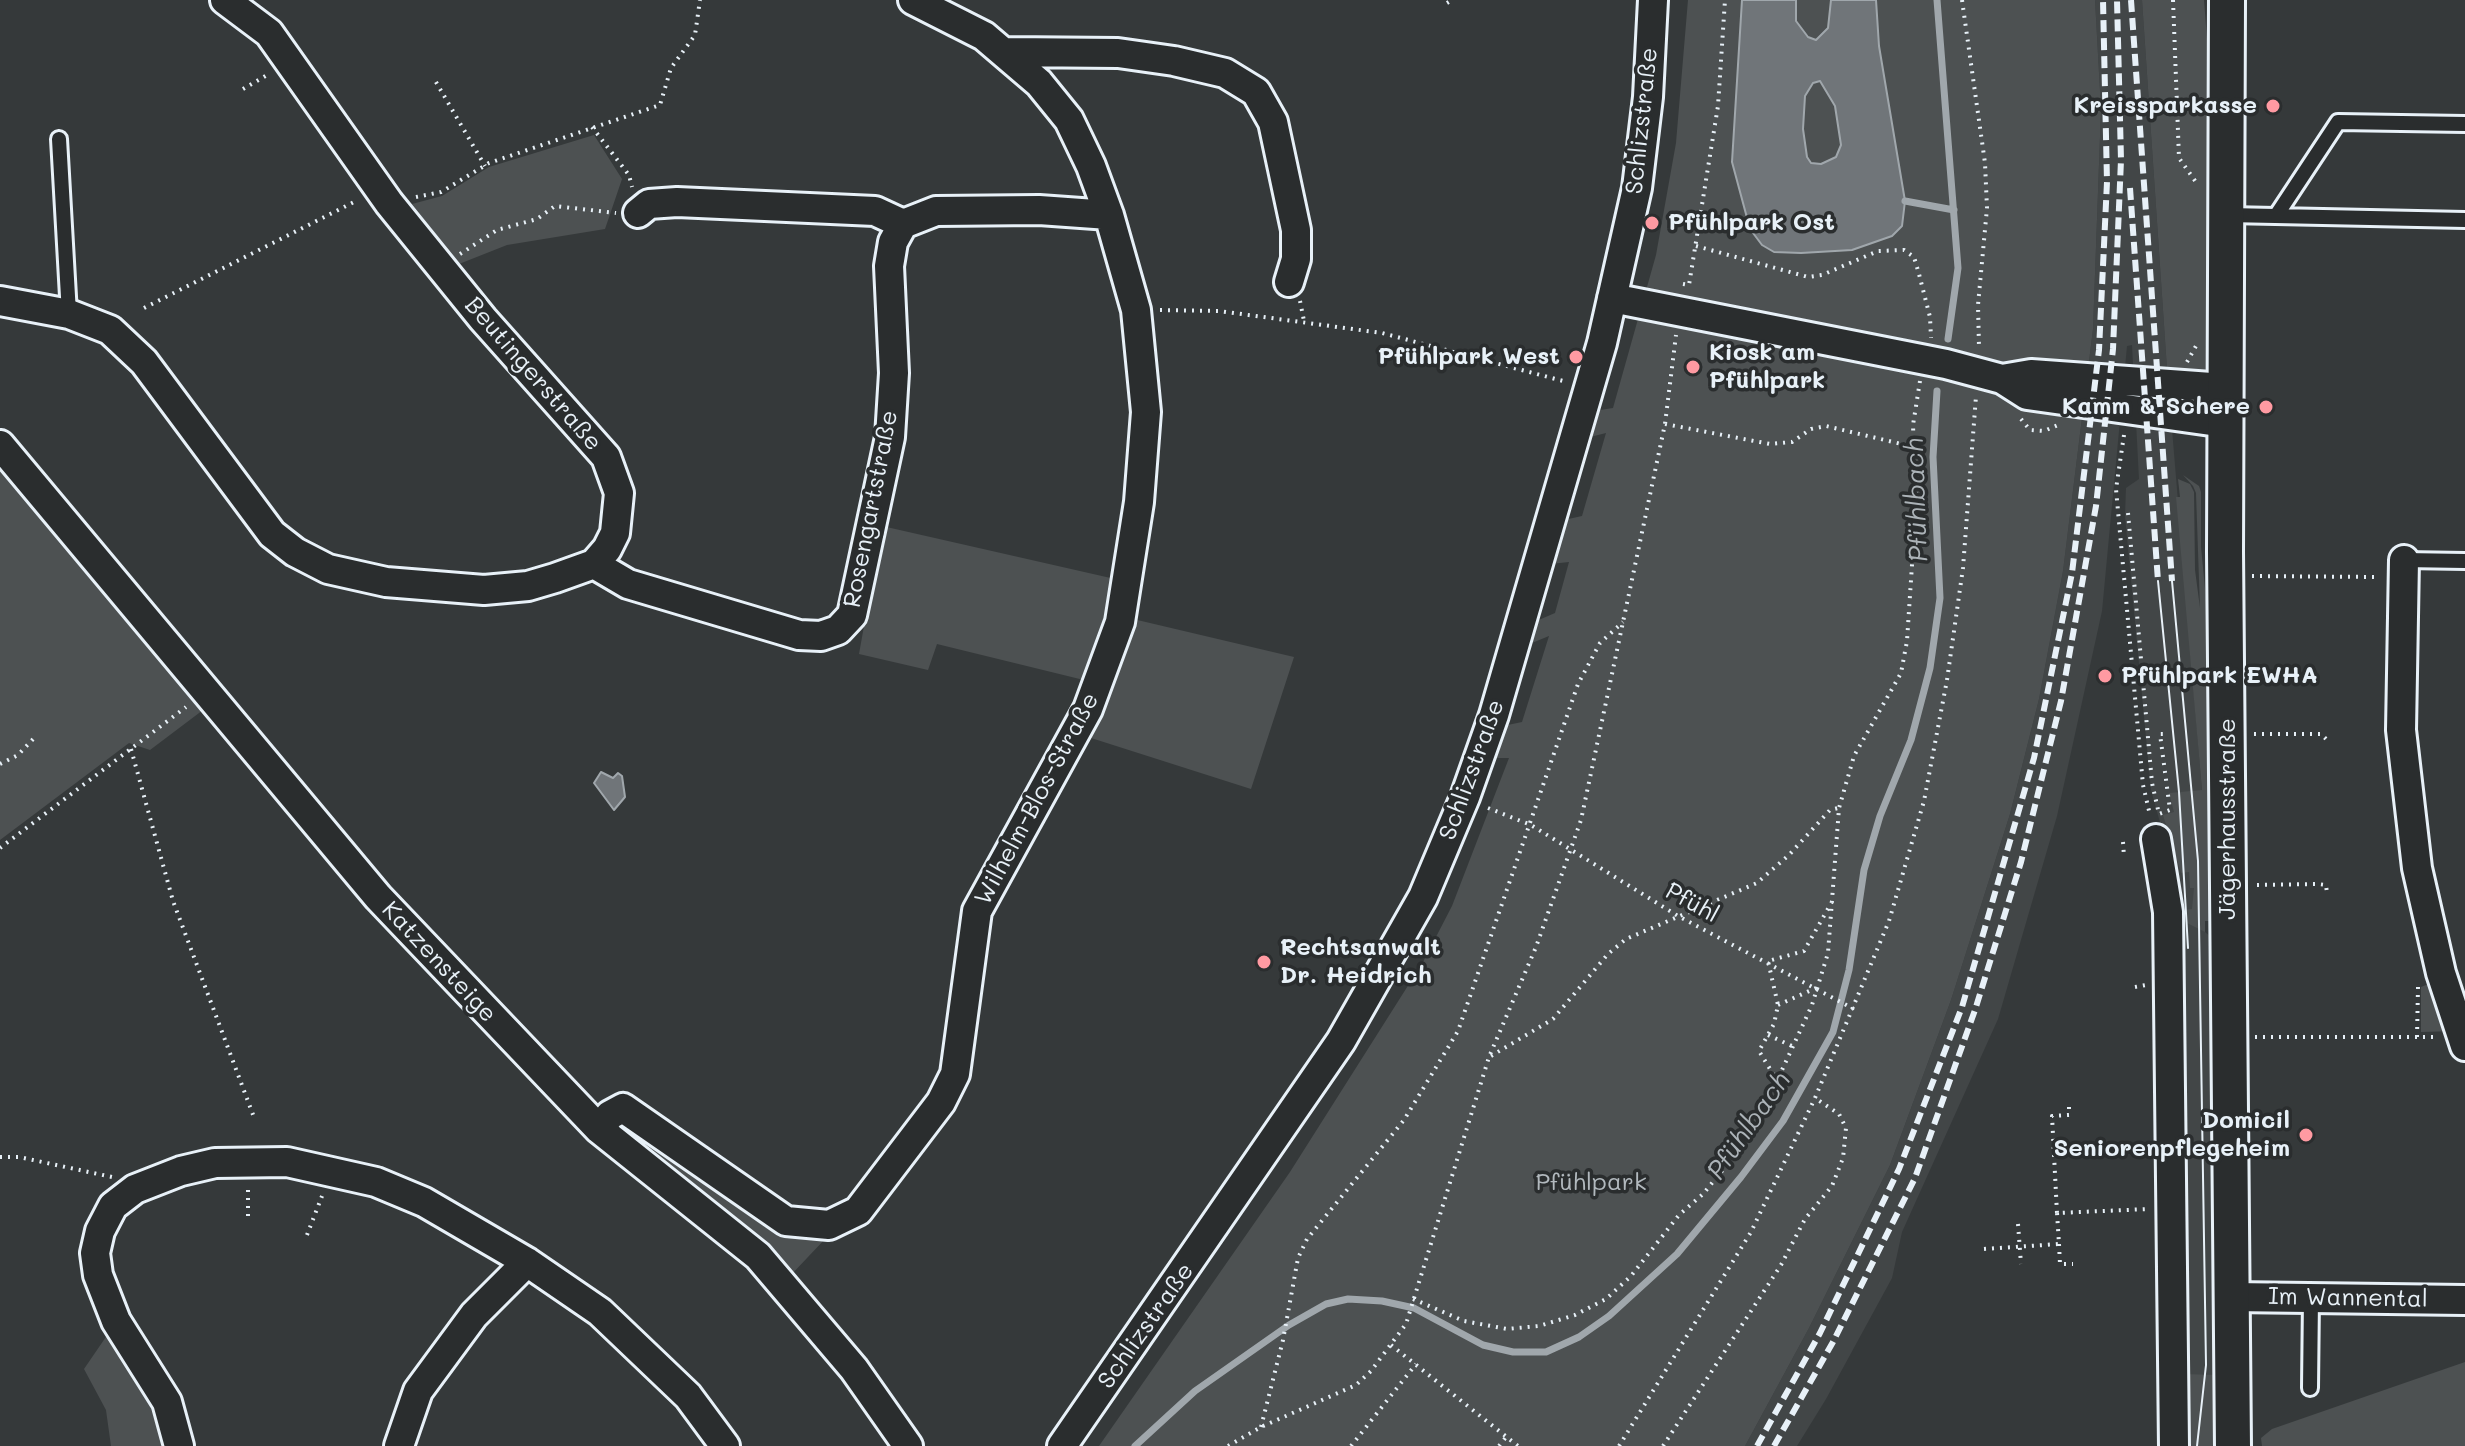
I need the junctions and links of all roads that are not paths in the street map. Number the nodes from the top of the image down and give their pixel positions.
1 (225, 0) edge
2 (913, 0) edge
3 (1653, 0) edge
4 (2227, 0) edge
5 (1007, 52) junction
6 (2465, 124) edge
7 (59, 139) dead end
8 (638, 213) road end
9 (1109, 215) junction
10 (2228, 215) junction
11 (2276, 216) junction
12 (2465, 220) edge
13 (903, 224) junction
14 (1289, 282) dead end
15 (1612, 298) junction
16 (0, 301) edge
17 (69, 314) junction
18 (1990, 376) junction
19 (2225, 388) junction
20 (2225, 423) junction
21 (0, 445) edge
22 (2465, 561) edge
23 (594, 564) junction
24 (2404, 568) joint
25 (2156, 839) road end
26 (2463, 1042) edge
27 (599, 1129) junction
28 (527, 1262) junction
29 (2231, 1297) junction
30 (2311, 1298) junction
31 (2465, 1300) edge
32 (2310, 1388) dead end
33 (179, 1446) edge
34 (399, 1446) edge
35 (725, 1446) edge
36 (908, 1446) edge
37 (1062, 1446) edge
38 (2174, 1446) edge
39 (2233, 1446) edge

1 - 23 street, Beutingerstraße
2 - 5 street, Wilhelm-Blos-Straße
3 - 15 street, Schlizstraße
4 - 10 street, Jägerhausstraße
5 - 9 street, Wilhelm-Blos-Straße
5 - 14 street
6 - 11 lane
7 - 17 lane
8 - 13 street
9 - 13 street
9 - 27 street, Wilhelm-Blos-Straße
10 - 11 lane
10 - 19 street, Jägerhausstraße
11 - 12 lane
13 - 23 street, Rosengartstraße
15 - 18 street
15 - 37 street, Schlizstraße
16 - 17 street
17 - 23 street
18 - 19 street
18 - 20 street
19 - 20 street, Jägerhausstraße
20 - 29 street, Jägerhausstraße
21 - 27 street, Katzensteige
22 - 24 lane
24 - 26 street
25 - 38 street
27 - 36 street, Katzensteige
28 - 33 street
28 - 34 street
28 - 35 street
29 - 30 street, Im Wannental
29 - 39 street, Jägerhausstraße
30 - 31 street, Im Wannental
30 - 32 lane

